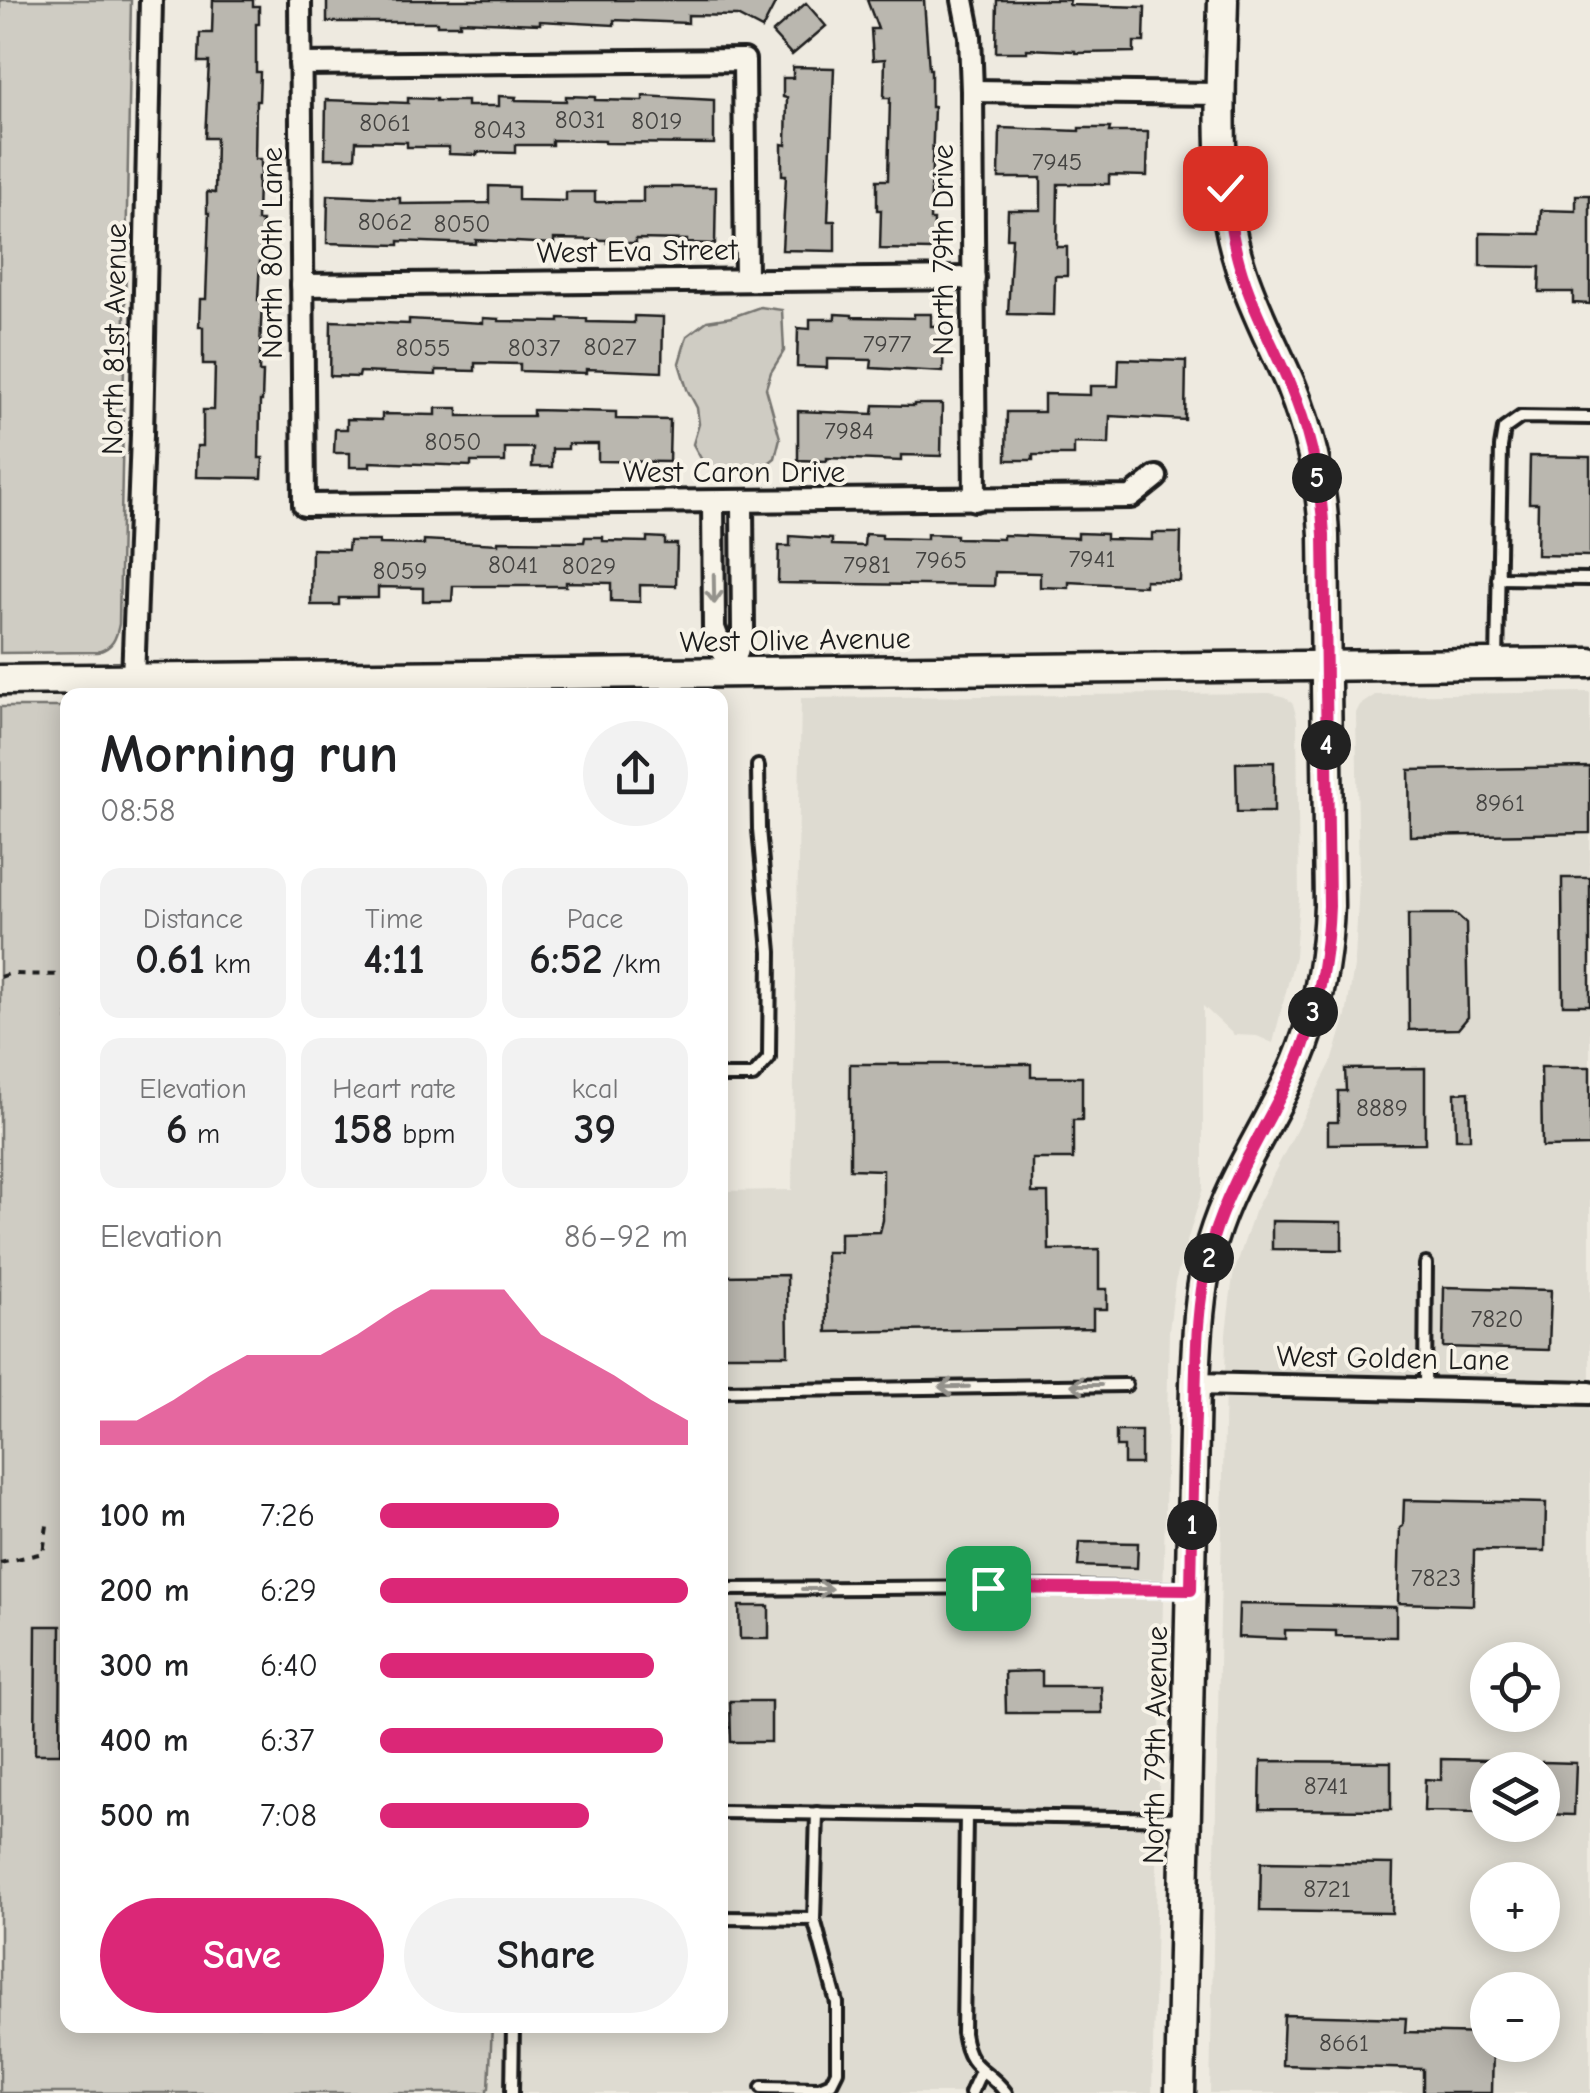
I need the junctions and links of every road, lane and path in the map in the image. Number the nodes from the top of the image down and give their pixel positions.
1 (151, 0) edge
2 (300, 0) edge
3 (962, 0) edge
4 (1223, 0) edge
5 (300, 64) junction
6 (972, 91) junction
7 (1221, 94) junction
8 (974, 278) junction
9 (746, 280) junction
10 (302, 284) junction
11 (1590, 418) edge
12 (1156, 477) dead end
13 (975, 500) junction
14 (713, 502) junction
15 (742, 502) junction
16 (304, 505) joint
17 (1498, 578) junction
18 (1590, 579) edge
19 (1590, 663) edge
20 (1497, 664) junction
21 (1326, 666) junction
22 (731, 673) junction
23 (134, 679) junction
24 (0, 680) edge
25 (758, 766) dead end
26 (60, 975) edge
27 (0, 977) edge
28 (728, 1076) edge
29 (1426, 1264) dead end
30 (1195, 1384) junction
31 (1126, 1385) dead end
32 (1425, 1389) junction
33 (728, 1391) edge
34 (1590, 1393) edge
35 (48, 1525) dead end
36 (1, 1562) edge
37 (728, 1590) edge
38 (1191, 1590) junction
39 (728, 1812) edge
40 (816, 1813) junction
41 (966, 1816) junction
42 (1186, 1819) junction
43 (728, 1918) edge
44 (814, 1919) junction
45 (514, 2033) edge
46 (981, 2070) junction
47 (762, 2087) dead end
48 (512, 2093) edge
49 (971, 2093) edge
50 (1006, 2093) edge
51 (1180, 2093) edge

1 - 23 street, North 81st Avenue
2 - 5 street, North 80th Lane
3 - 6 street, North 79th Drive
4 - 7 street, North 79th Avenue
5 - 9 street
5 - 10 street, North 80th Lane
6 - 7 street
6 - 8 street, North 79th Drive
7 - 21 street, North 79th Avenue
8 - 9 street, West Eva Street
8 - 13 street, North 79th Drive
9 - 10 street, West Eva Street
10 - 16 street, North 80th Lane
11 - 17 lane
12 - 13 street, West Caron Drive
13 - 15 street, West Caron Drive
14 - 15 street, West Caron Drive
14 - 16 street, West Caron Drive
14 -> 22 street
15 - 22 street
17 - 18 lane
17 - 20 lane
19 - 20 street, West Olive Avenue
20 - 21 street, West Olive Avenue
21 - 22 street, West Olive Avenue
21 - 30 street, North 79th Avenue
22 - 23 street, West Olive Avenue
23 - 24 street, West Olive Avenue
25 - 28 lane
26 - 27 path
29 - 32 lane
30 - 32 street, West Golden Lane
30 - 38 street, North 79th Avenue
31 -> 33 lane
32 - 34 street, West Golden Lane
35 - 36 path
37 -> 38 lane
38 - 42 street, North 79th Avenue
39 - 40 lane
40 - 41 lane
40 - 44 lane
41 - 42 lane
41 - 46 lane
42 - 51 street, North 79th Avenue
43 - 44 lane
44 - 47 lane
45 - 48 lane
46 - 49 lane
46 - 50 lane

